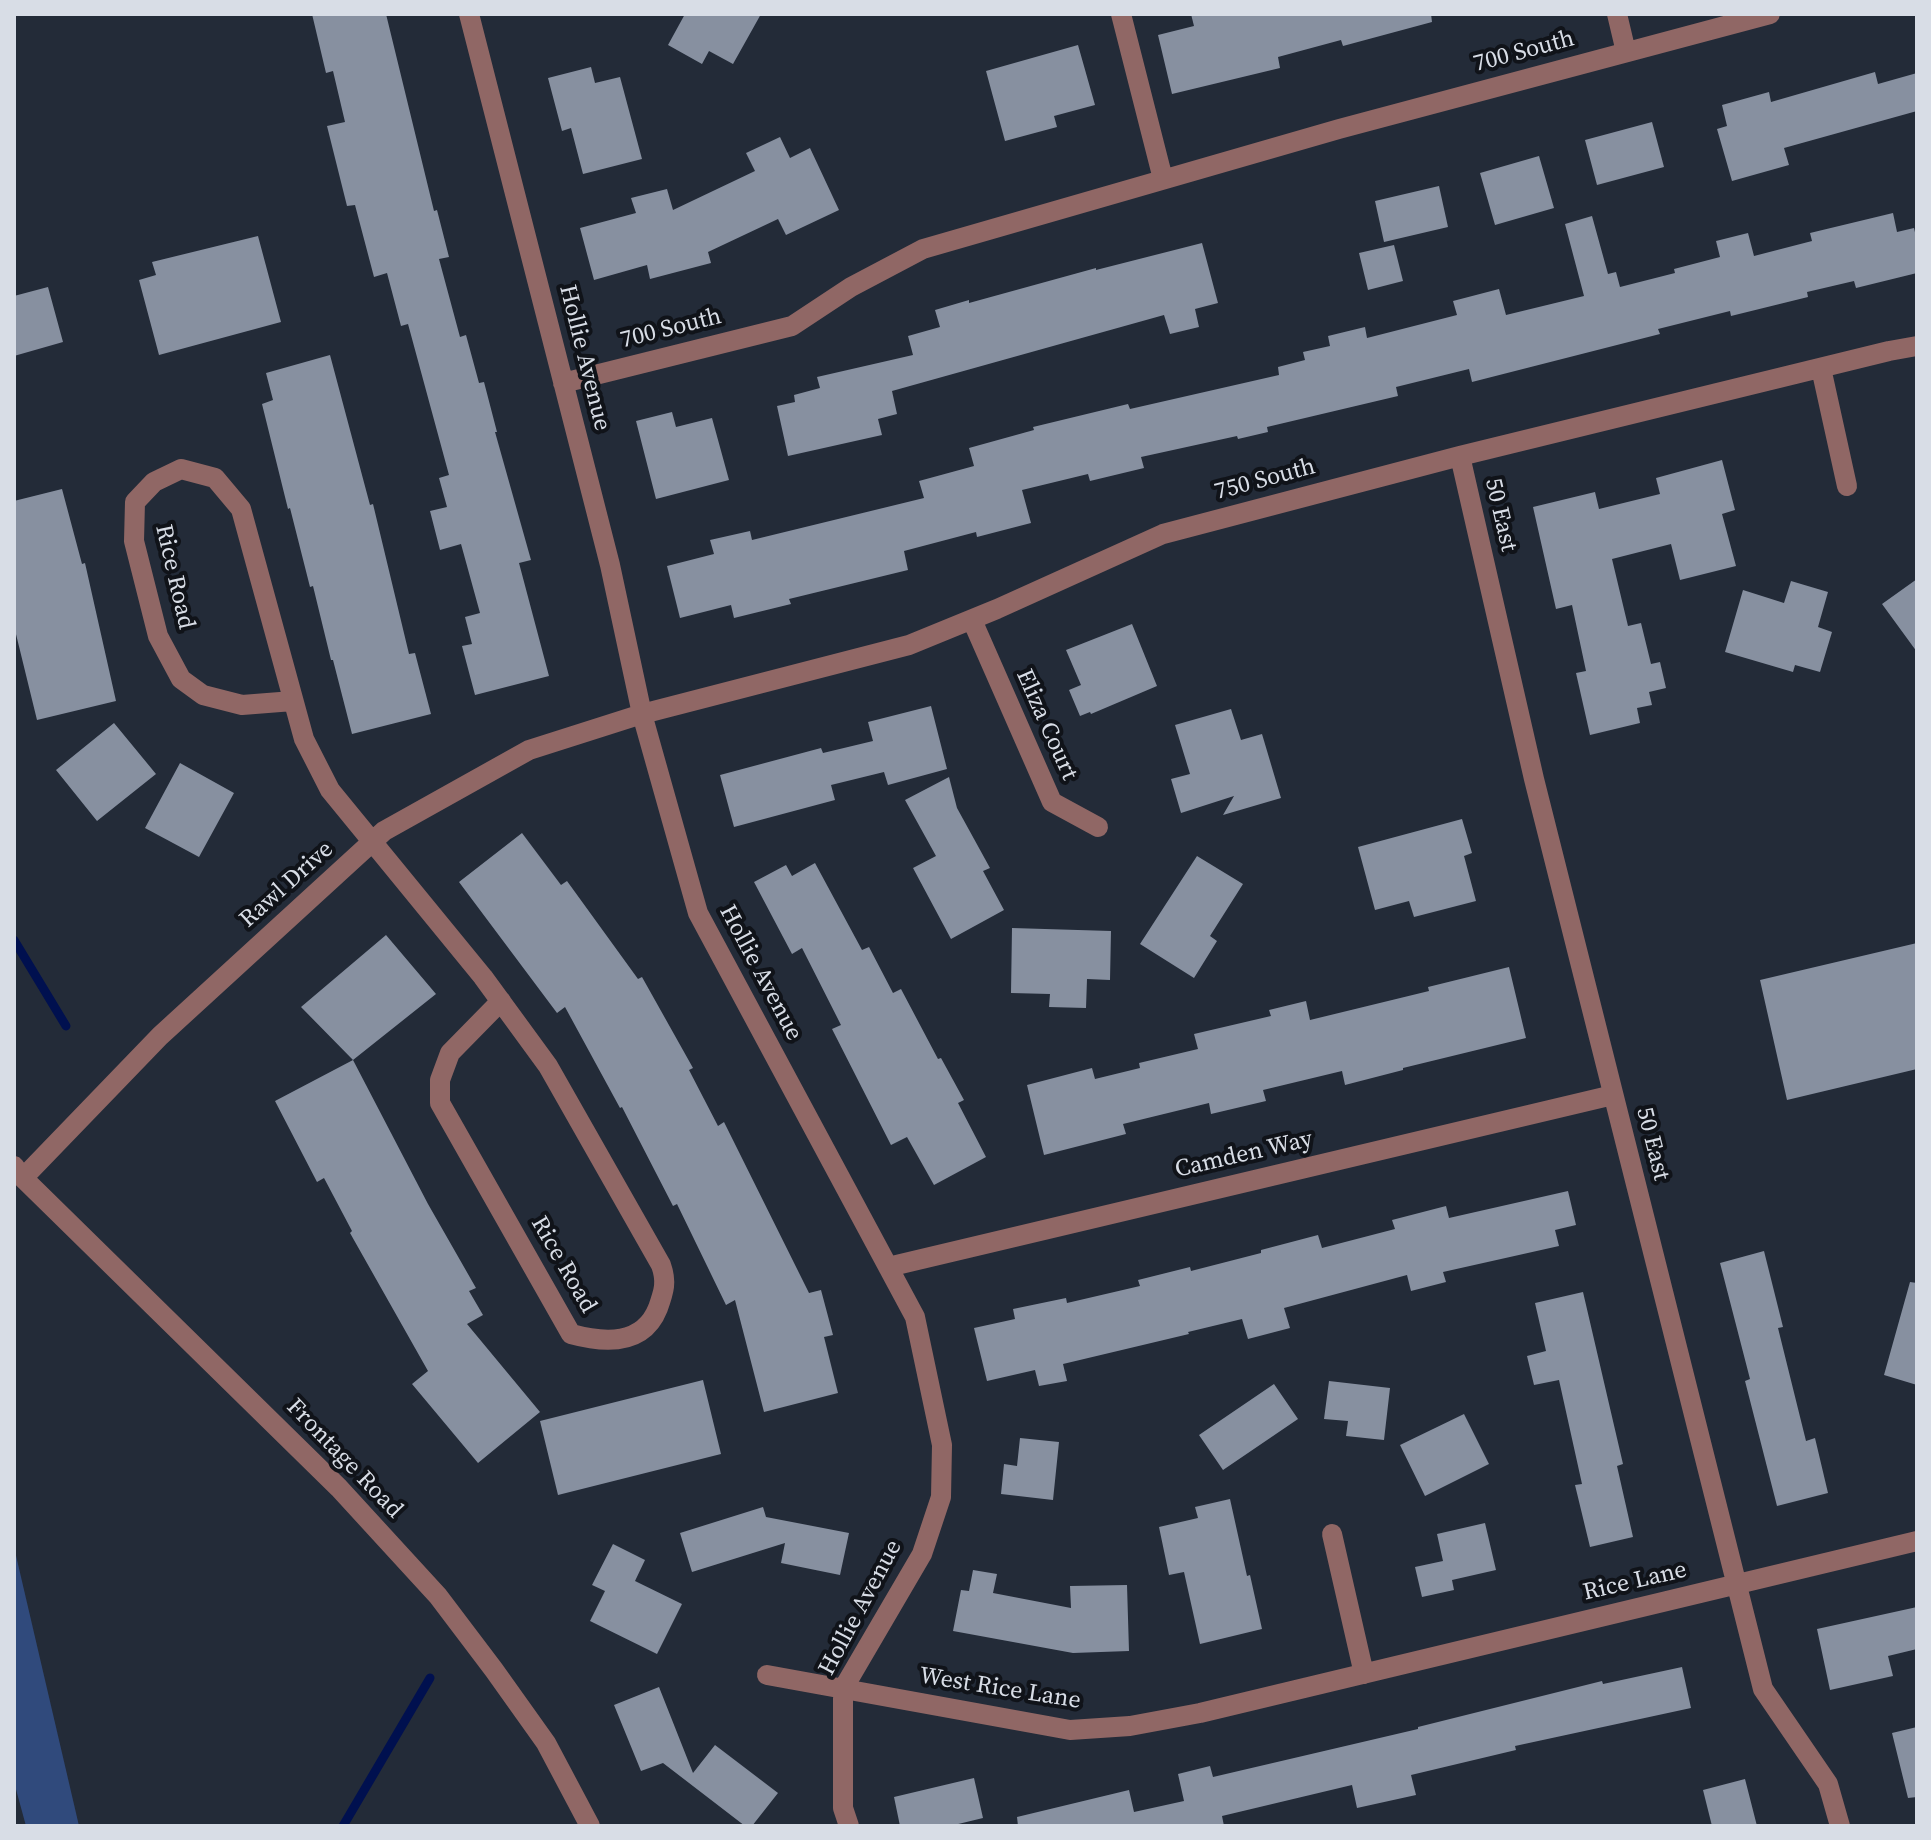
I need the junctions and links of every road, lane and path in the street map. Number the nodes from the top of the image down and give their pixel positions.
1 (469, 14) edge
2 (1121, 14) edge
3 (1617, 14) edge
4 (1770, 14) edge
5 (1626, 52) junction
6 (1163, 179) junction
7 (1917, 346) edge
8 (1821, 368) junction
9 (563, 383) junction
10 (1460, 456) junction
11 (1847, 486) dead end
12 (972, 620) junction
13 (293, 701) junction
14 (642, 714) junction
15 (1098, 827) dead end
16 (371, 843) junction
17 (501, 1001) junction
18 (1613, 1095) junction
19 (19, 1172) edge
20 (888, 1267) junction
21 (1332, 1534) dead end
22 (1917, 1541) edge
23 (1736, 1585) junction
24 (1364, 1674) junction
25 (767, 1675) dead end
26 (843, 1689) junction
27 (590, 1826) edge
28 (849, 1826) edge
29 (1840, 1826) edge

1 - 9 street, Hollie Avenue
2 - 6 street
3 - 5 street
4 - 5 street, 700 South
5 - 6 street, 700 South
6 - 9 street, 700 South
7 - 8 street, 750 South
8 - 10 street, 750 South
8 - 11 street
9 - 14 street, Hollie Avenue
10 - 12 street, 750 South
10 - 18 street, 50 East
12 - 14 street, 750 South
12 - 15 street, Eliza Court
13 - 13 street, Rice Road
13 - 16 street, Rice Road
14 - 16 street, Rawl Drive
14 - 20 street, Hollie Avenue
16 - 17 street, Rice Road
16 - 19 street, Rawl Drive
17 - 17 street, Rice Road
18 - 20 street, Camden Way
18 - 23 street, 50 East
19 - 27 street, Frontage Road
20 - 26 street, Hollie Avenue
21 - 24 street
22 - 23 street, Rice Lane
23 - 24 street, Rice Lane
23 - 29 street, 50 East
24 - 26 street, West Rice Lane
25 - 26 street, West Rice Lane
26 - 28 street, Hollie Avenue

